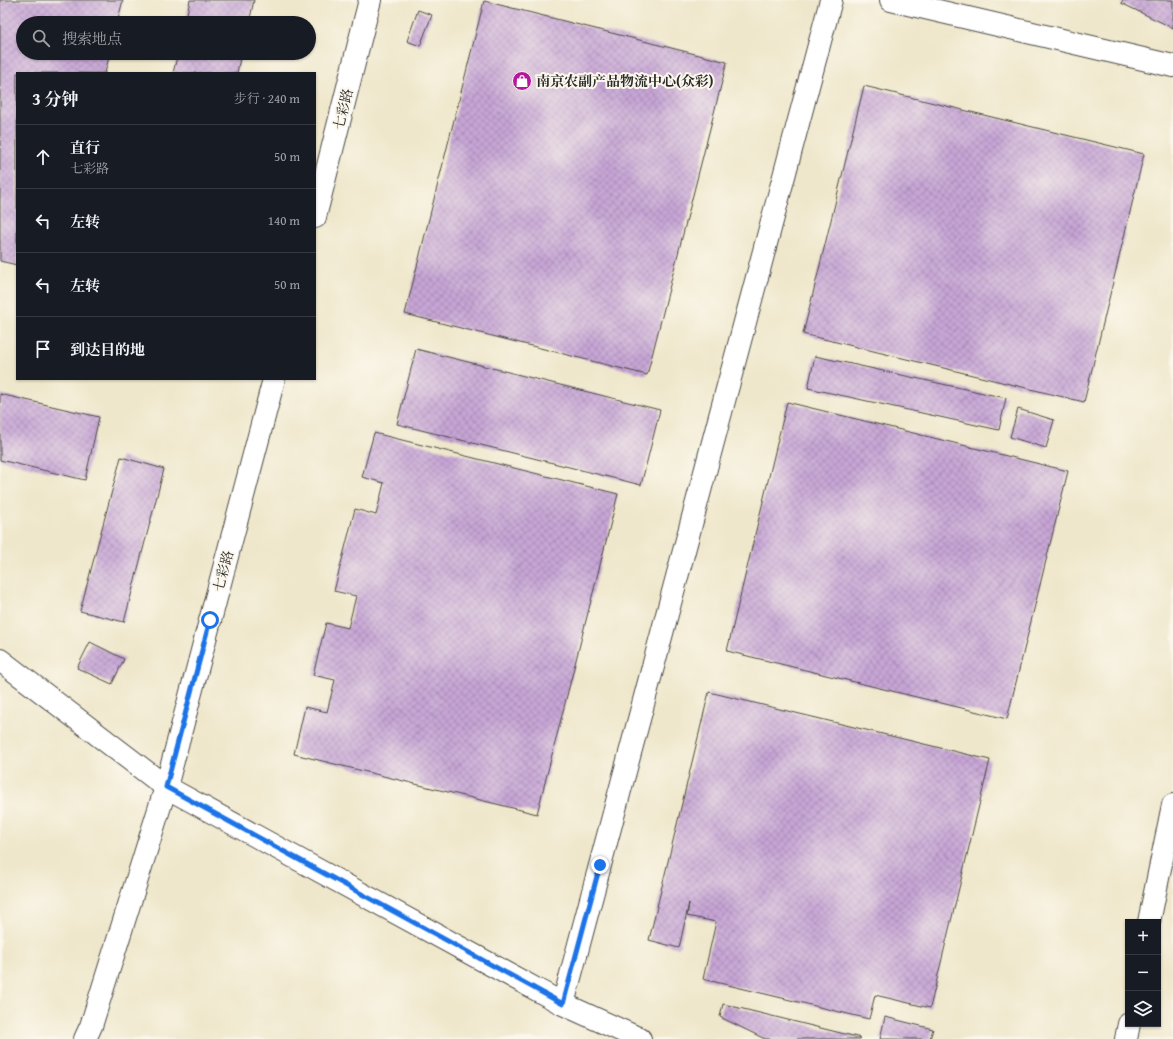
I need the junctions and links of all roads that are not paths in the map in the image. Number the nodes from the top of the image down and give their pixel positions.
1 (370, 0) edge
2 (831, 0) edge
3 (891, 0) edge
4 (1173, 66) edge
5 (316, 213) edge
6 (274, 380) edge
7 (0, 660) edge
8 (166, 787) junction
9 (1173, 805) edge
10 (1150, 919) edge
11 (563, 1004) junction
12 (1128, 1027) edge
13 (85, 1039) edge
14 (640, 1039) edge
15 (1126, 1039) edge

1 - 5 street, 七彩路
2 - 11 street
3 - 4 street
6 - 8 street, 七彩路
7 - 8 street
8 - 11 street
8 - 13 street, 七彩路
9 - 10 street
11 - 14 street
12 - 15 street

